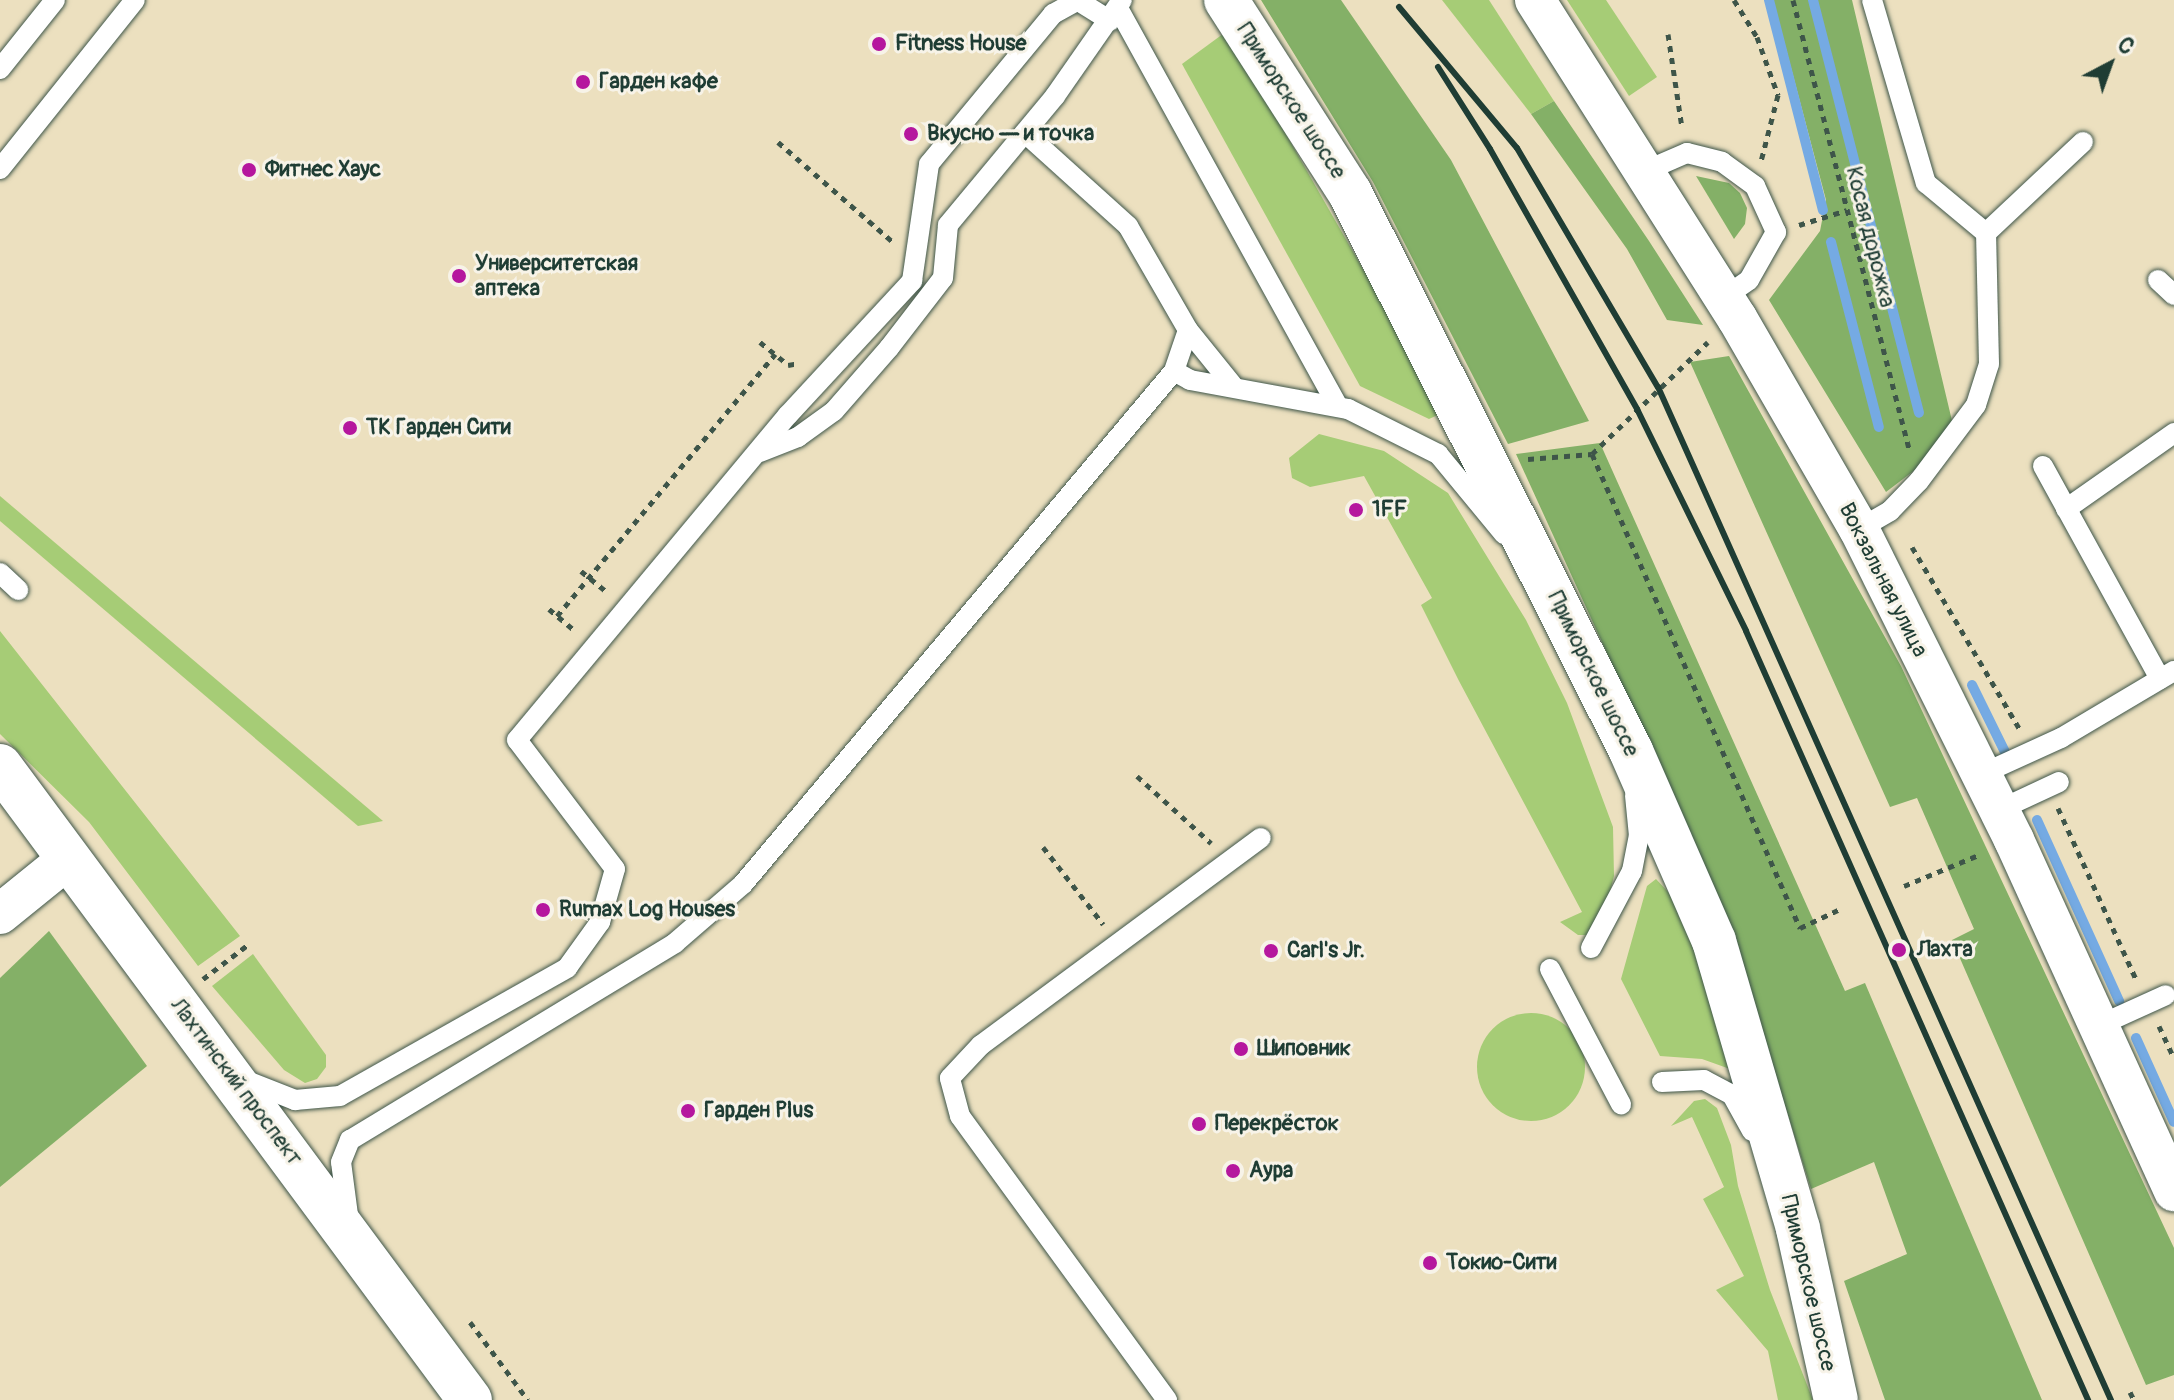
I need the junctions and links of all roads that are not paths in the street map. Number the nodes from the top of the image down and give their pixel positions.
1 (55, 0) edge
2 (135, 0) edge
3 (1078, 0) edge
4 (1226, 0) edge
5 (1535, 0) edge
6 (1872, 0) edge
7 (1117, 9) edge
8 (0, 69) edge
9 (1025, 133) junction
10 (2083, 142) dead end
11 (0, 169) edge
12 (1643, 172) junction
13 (1986, 233) junction
14 (2158, 280) dead end
15 (2174, 295) edge
16 (1730, 308) junction
17 (1188, 330) junction
18 (1174, 371) junction
19 (1234, 387) junction
20 (1338, 406) junction
21 (2174, 433) edge
22 (756, 453) junction
23 (2043, 466) dead end
24 (2066, 509) junction
25 (1874, 520) junction
26 (0, 573) edge
27 (18, 590) dead end
28 (1555, 595) junction
29 (2167, 675) edge
30 (1631, 751) junction
31 (0, 766) edge
32 (1982, 774) junction
33 (2054, 784) road end
34 (1999, 810) junction
35 (1261, 838) dead end
36 (68, 859) junction
37 (0, 914) edge
38 (1591, 948) dead end
39 (1550, 969) dead end
40 (2157, 999) road end
41 (2100, 1025) junction
42 (229, 1072) junction
43 (1662, 1082) dead end
44 (1621, 1104) dead end
45 (2174, 1191) edge
46 (1798, 1229) junction
47 (353, 1238) junction
48 (470, 1400) edge
49 (1167, 1400) edge
50 (1836, 1400) edge

1 - 8 lane
2 - 11 lane
3 - 7 lane
3 - 22 lane
4 - 28 main road, Приморское шоссе
5 - 12 street, Вокзальная улица
6 - 13 lane
7 - 9 lane
7 - 20 lane
9 - 17 lane
9 - 22 lane
10 - 13 lane
12 - 16 street, Вокзальная улица
12 - 16 lane
13 - 25 lane
14 - 15 lane
16 - 25 street, Вокзальная улица
17 - 18 lane
17 - 19 lane
18 - 19 lane
18 - 47 lane
19 - 20 lane
20 - 28 lane
21 - 24 lane
22 - 42 lane
23 - 24 lane
24 - 29 lane
25 - 32 street, Вокзальная улица
26 - 27 lane
28 - 30 main road, Приморское шоссе
29 - 32 lane
30 - 38 lane
30 - 46 main road, Приморское шоссе
31 - 36 main road, Лахтинский проспект
32 - 34 street, Вокзальная улица
33 - 34 lane
34 - 41 street, Вокзальная улица
35 - 49 lane
36 - 37 street
36 - 42 main road, Лахтинский проспект
39 - 44 lane
40 - 41 lane
41 - 45 street, Вокзальная улица
42 - 47 main road, Лахтинский проспект
43 - 46 lane
46 - 50 main road, Приморское шоссе
47 - 48 main road, Лахтинский проспект

